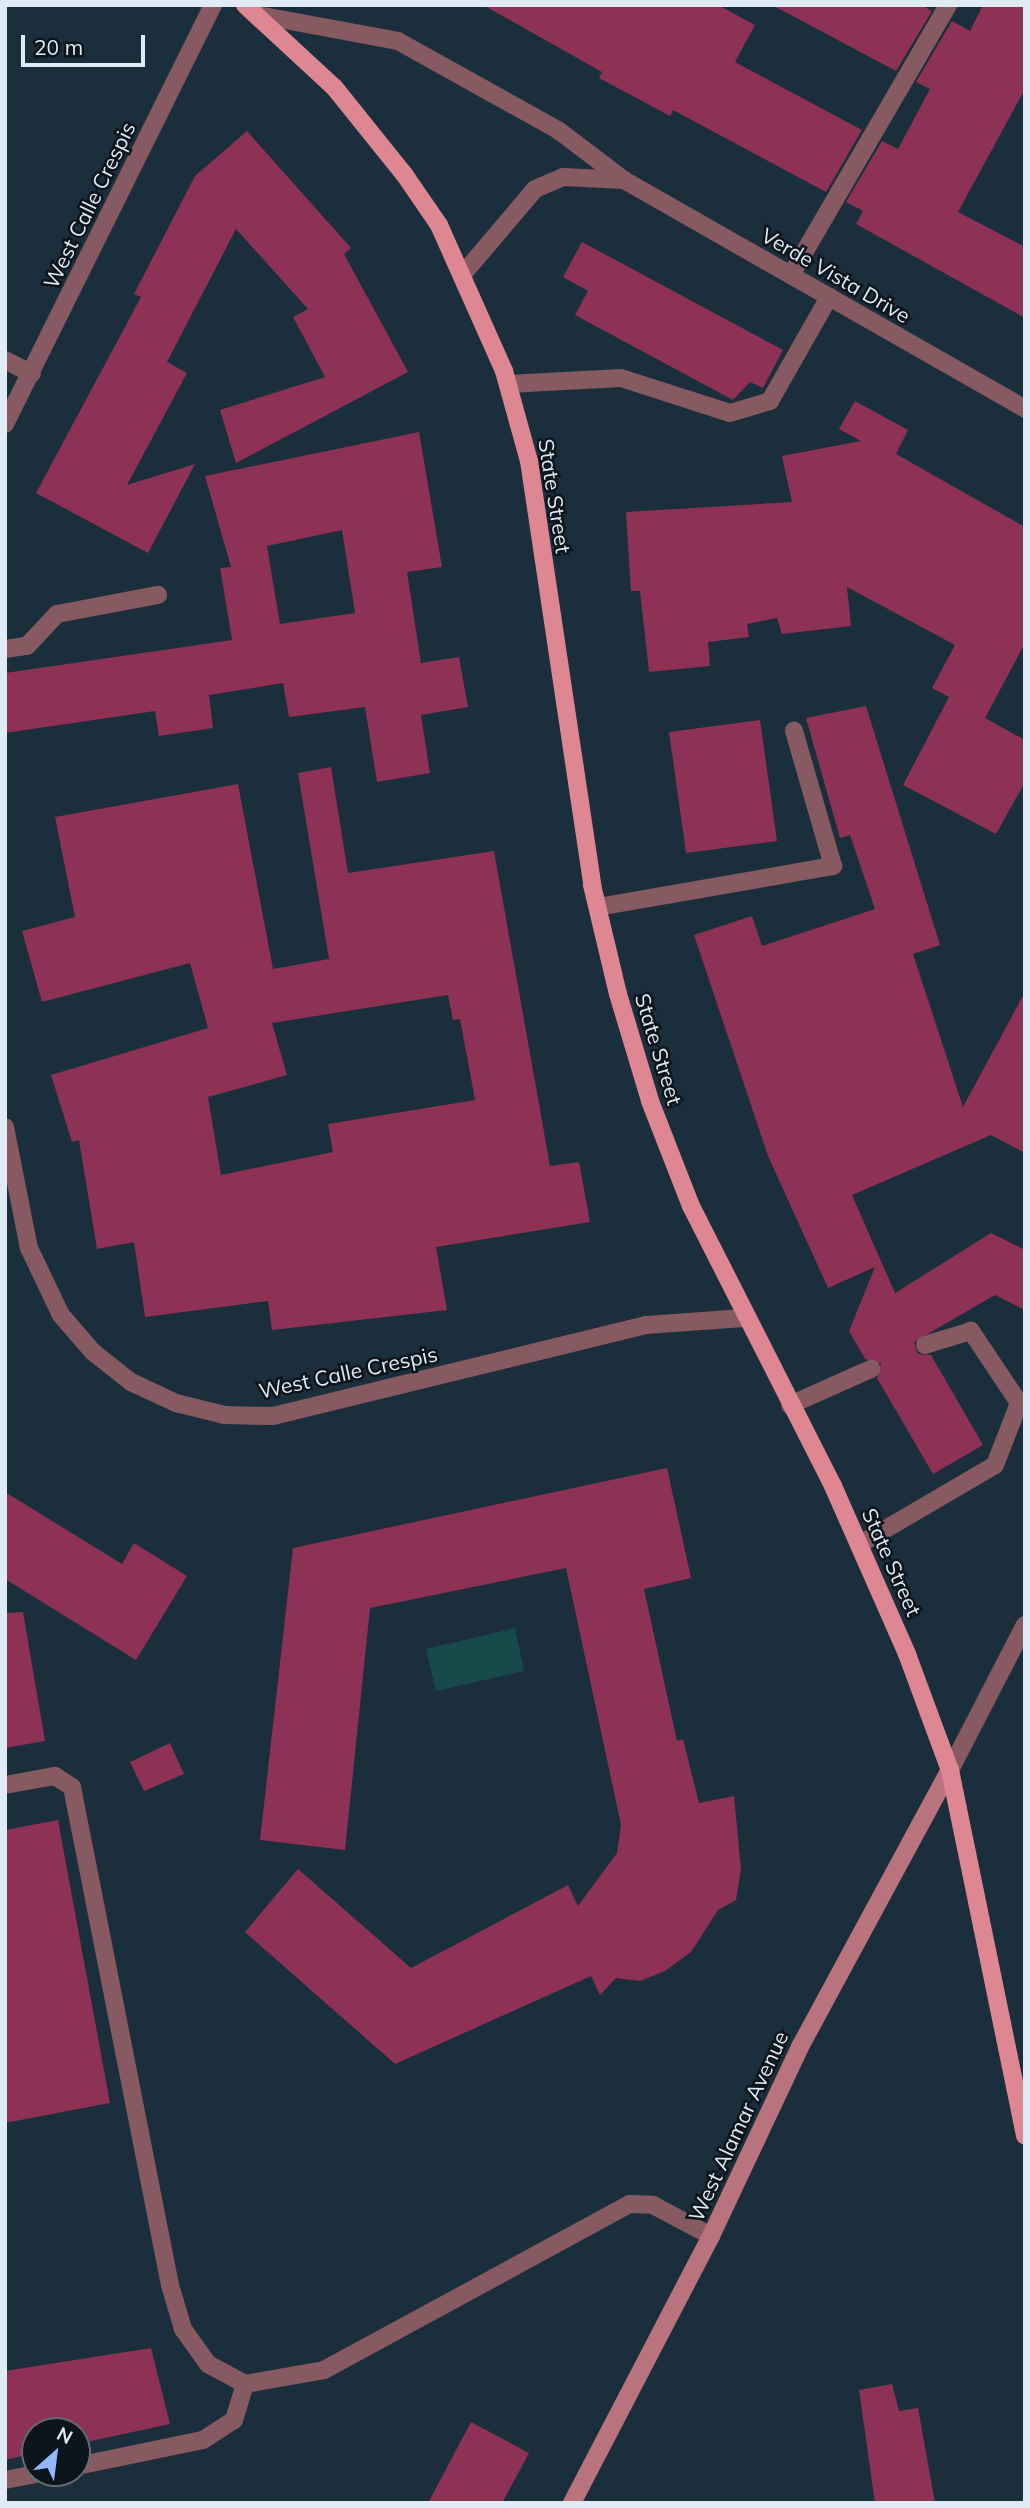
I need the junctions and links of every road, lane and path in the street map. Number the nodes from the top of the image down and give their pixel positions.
1 (213, 5) edge
2 (948, 5) edge
3 (252, 10) edge
4 (624, 180) junction
5 (463, 274) junction
6 (791, 275) junction
7 (829, 297) junction
8 (5, 360) edge
9 (32, 374) junction
10 (508, 384) junction
11 (1025, 409) edge
12 (5, 424) edge
13 (158, 595) dead end
14 (5, 649) edge
15 (794, 731) dead end
16 (598, 907) junction
17 (5, 1127) edge
18 (744, 1318) junction
19 (925, 1345) dead end
20 (871, 1369) dead end
21 (790, 1405) junction
22 (859, 1544) junction
23 (1025, 1625) edge
24 (950, 1770) junction
25 (5, 1785) edge
26 (1025, 2135) edge
27 (711, 2236) junction
28 (245, 2384) junction
29 (91, 2463) edge
30 (572, 2503) edge

1 - 9 street, West Calle Crespis
2 - 6 street
3 - 4 street, Verde Vista Drive
3 - 5 main road, State Street
4 - 5 street, Verde Vista Drive
4 - 6 street, Verde Vista Drive
5 - 10 main road, State Street
6 - 7 street, Verde Vista Drive
7 - 10 street
7 - 11 street, Verde Vista Drive
8 - 9 street
9 - 12 street, West Calle Crespis
10 - 16 main road, State Street
13 - 14 street
15 - 16 street
16 - 18 main road, State Street
17 - 18 street, West Calle Crespis
18 - 21 main road, State Street
19 - 22 street
20 - 21 street
21 - 22 main road, State Street
22 - 24 main road, State Street
23 - 24 street
24 - 26 main road, State Street
24 - 27 street, West Alamar Avenue
25 - 28 street
27 - 28 street
27 - 30 street, West Alamar Avenue
28 - 29 street

